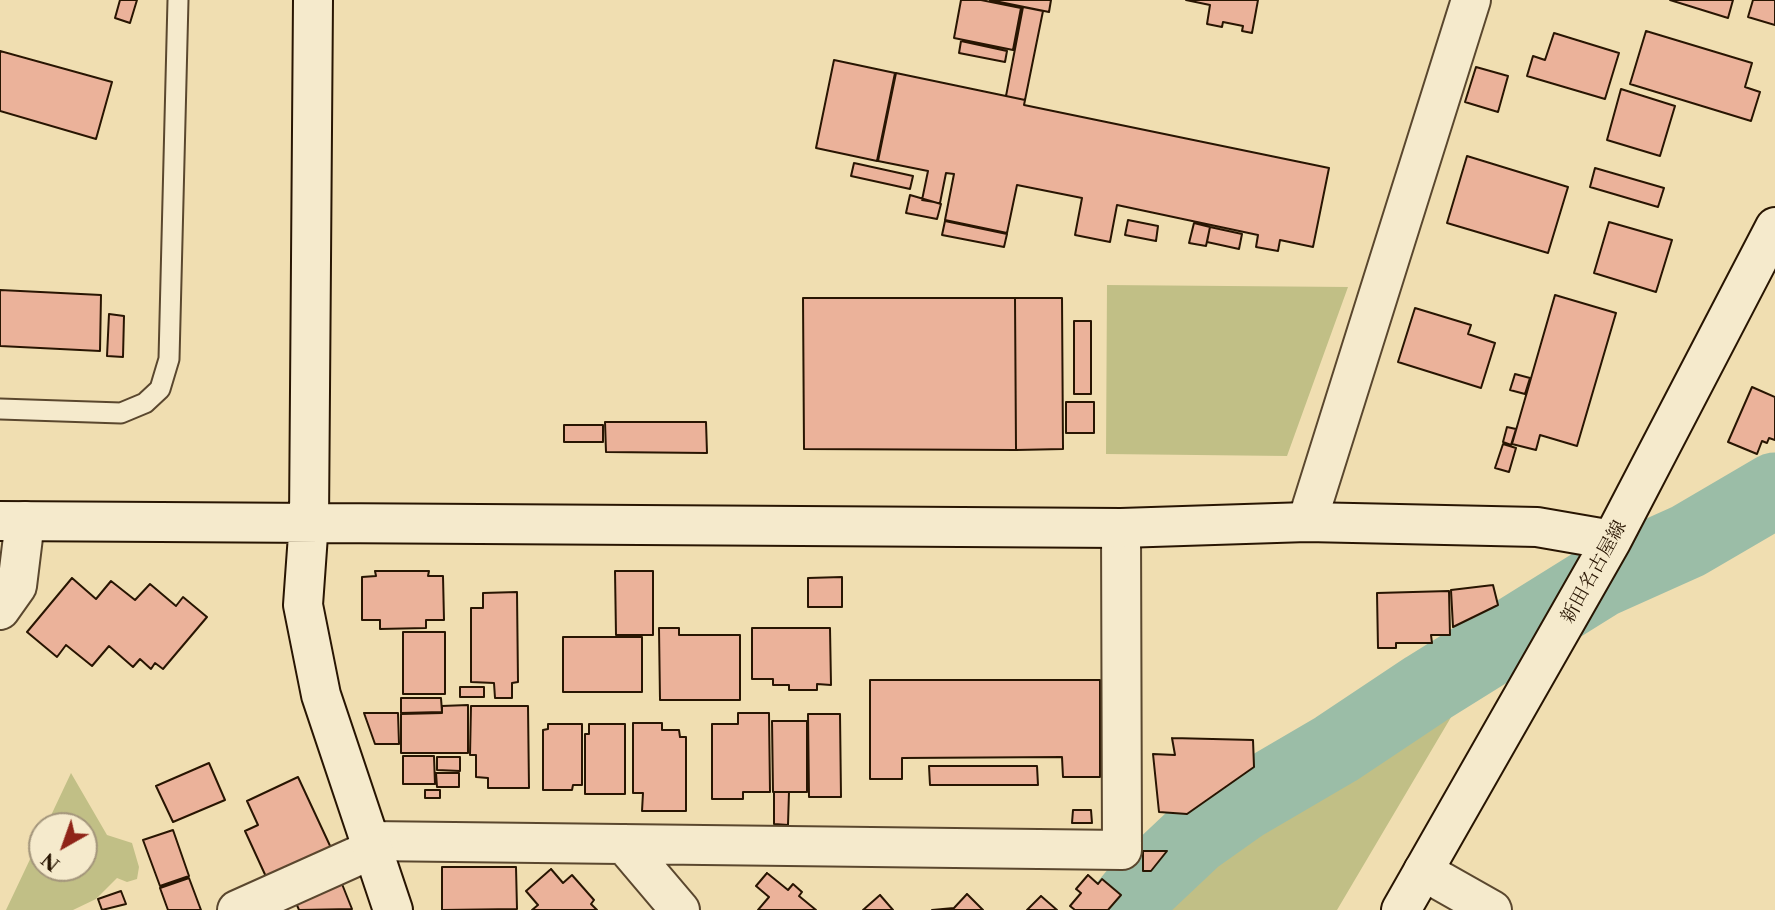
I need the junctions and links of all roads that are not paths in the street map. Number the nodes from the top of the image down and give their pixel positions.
1 (178, 0) edge
2 (313, 0) edge
3 (1471, 0) edge
4 (1775, 227) edge
5 (0, 409) edge
6 (13, 521) edge
7 (309, 521) junction
8 (1307, 522) junction
9 (1121, 528) junction
10 (1608, 547) junction
11 (0, 610) edge
12 (624, 844) junction
13 (372, 845) junction
14 (1423, 871) junction
15 (237, 910) edge
16 (393, 910) edge
17 (680, 910) edge
18 (1401, 910) edge
19 (1492, 910) edge

1 - 5 lane
2 - 7 street
3 - 8 street
4 - 10 street, 新田名古屋線
6 - 7 street
6 - 11 street
7 - 9 street
7 - 13 street
8 - 9 street
8 - 10 street
9 - 12 street
10 - 14 street, 新田名古屋線
12 - 13 street
12 - 17 street
13 - 15 street
13 - 16 street
14 - 18 street, 新田名古屋線
14 - 19 street

